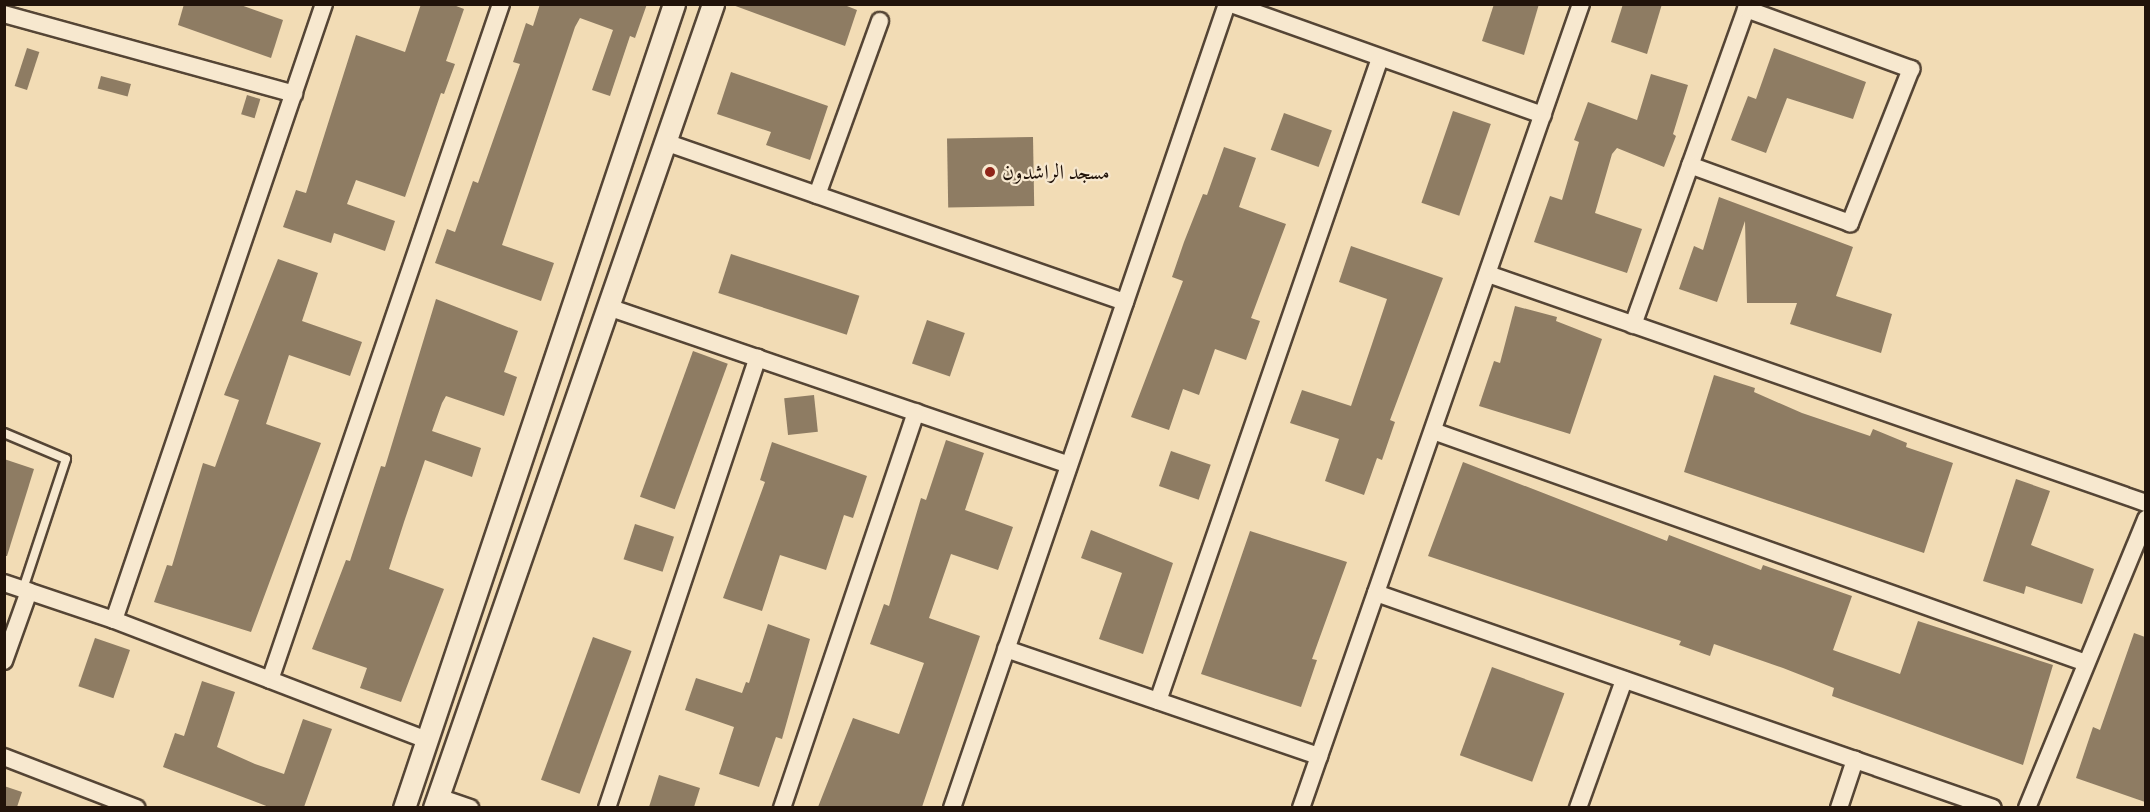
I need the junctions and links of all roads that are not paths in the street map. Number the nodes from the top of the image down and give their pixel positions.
1 (324, 4) edge
2 (501, 4) edge
3 (674, 4) edge
4 (713, 4) edge
5 (1228, 4) edge
6 (1581, 4) edge
7 (4, 14) edge
8 (880, 21) dead end
9 (1380, 57) junction
10 (294, 94) junction
11 (1543, 115) junction
12 (665, 142) junction
13 (1690, 165) junction
14 (817, 195) junction
15 (1488, 274) junction
16 (1125, 302) junction
17 (608, 307) junction
18 (1633, 325) junction
19 (758, 358) junction
20 (916, 412) junction
21 (1433, 431) junction
22 (4, 433) edge
23 (1069, 465) junction
24 (2145, 503) edge
25 (2145, 519) edge
26 (4, 583) edge
27 (26, 590) junction
28 (1376, 593) junction
29 (114, 620) junction
30 (1006, 650) junction
31 (4, 661) edge
32 (2086, 663) junction
33 (270, 680) junction
34 (1624, 680) junction
35 (1158, 701) junction
36 (426, 740) junction
37 (1319, 756) junction
38 (4, 757) edge
39 (1855, 760) junction
40 (436, 802) edge
41 (136, 807) edge
42 (404, 807) edge
43 (470, 807) edge
44 (608, 807) edge
45 (782, 807) edge
46 (952, 807) edge
47 (1301, 807) edge
48 (1578, 807) edge
49 (1839, 807) edge
50 (1993, 807) edge
51 (2026, 807) edge

1 - 10 street
2 - 33 street
3 - 36 street
4 - 12 street
5 - 9 street
5 - 16 street
6 - 11 street
7 - 10 street
8 - 14 street
9 - 11 street
9 - 35 street
10 - 29 street
11 - 15 street
12 - 14 street
12 - 17 street
13 - 13 street
13 - 18 street
14 - 16 street
15 - 18 street
15 - 21 street
16 - 23 street
17 - 19 street
17 - 40 street
18 - 24 street
19 - 20 street
19 - 44 street
20 - 23 street
20 - 45 street
21 - 28 street
21 - 32 street
22 - 27 lane
23 - 30 street
25 - 32 street
26 - 27 street
27 - 29 street
27 - 31 street
28 - 34 street
28 - 37 street
29 - 33 street
30 - 35 street
30 - 46 street
32 - 51 street
33 - 36 street
34 - 39 street
34 - 48 street
35 - 37 street
36 - 42 street
37 - 47 street
38 - 41 street
39 - 49 street
39 - 50 street
40 - 43 street

